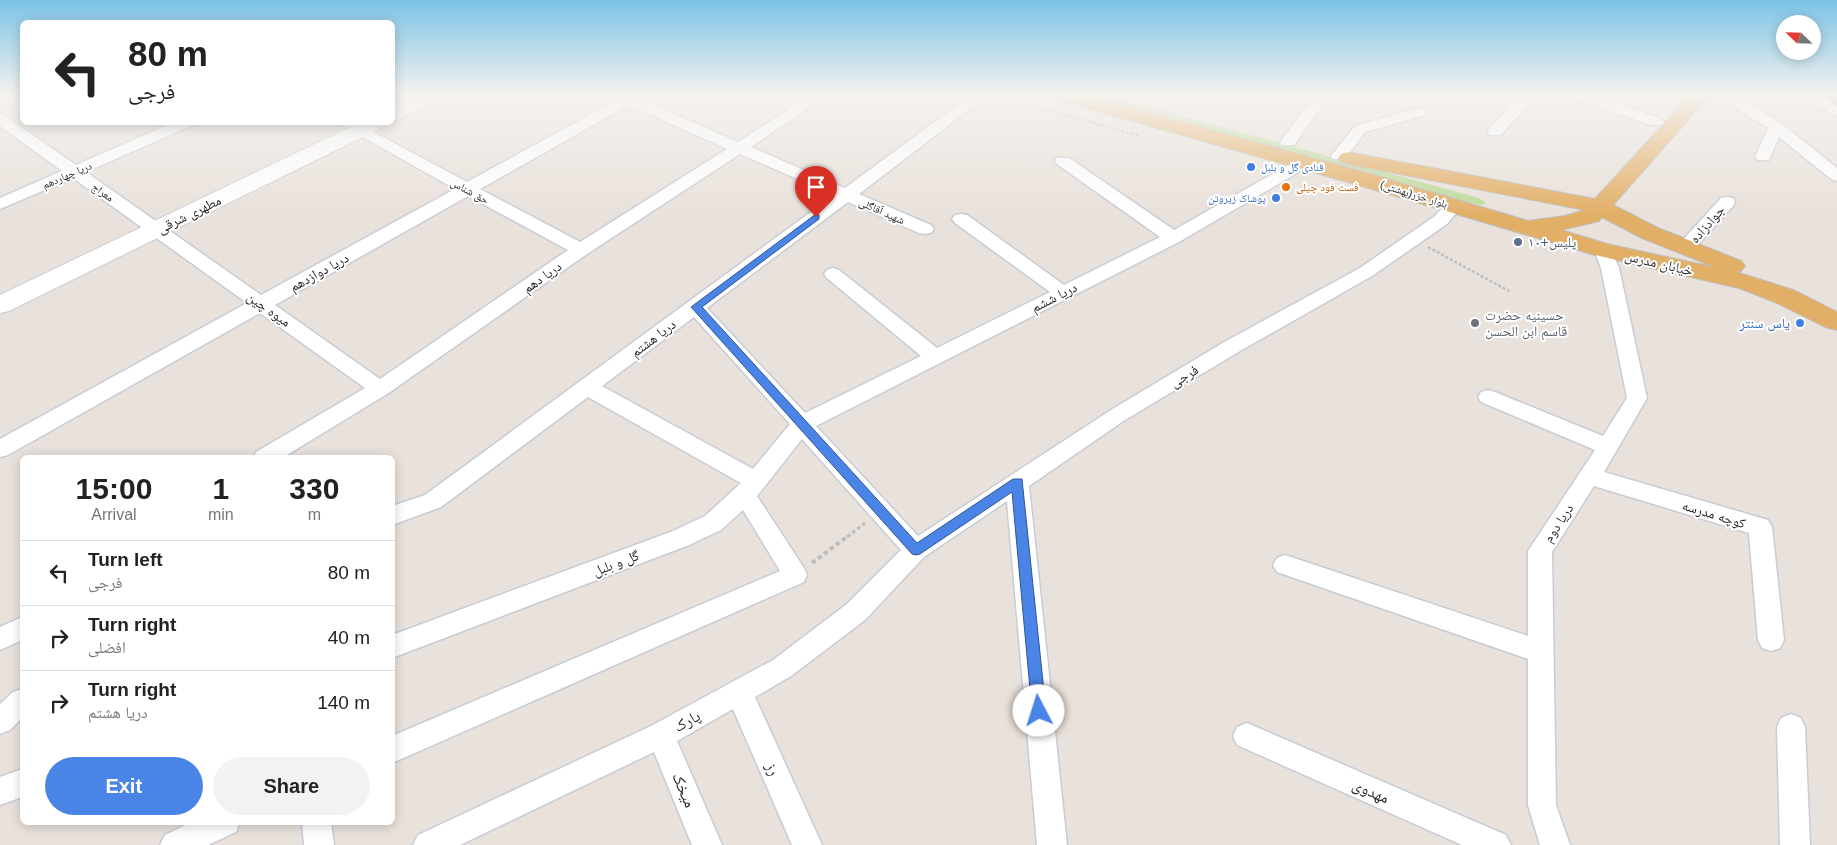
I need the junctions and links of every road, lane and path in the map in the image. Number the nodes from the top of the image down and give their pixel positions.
1 (19, 134) edge
2 (160, 134) edge
3 (343, 134) edge
4 (377, 134) edge
5 (564, 134) edge
6 (710, 134) edge
7 (761, 134) edge
8 (929, 134) edge
9 (1200, 134) edge
10 (1260, 134) edge
11 (1294, 134) edge
12 (1356, 134) edge
13 (1645, 134) edge
14 (1664, 134) edge
15 (1772, 134) edge
16 (1786, 134) edge
17 (1288, 142) junction
18 (740, 148) junction
19 (1339, 156) junction
20 (1763, 157) dead end
21 (1063, 161) dead end
22 (1303, 163) junction
23 (74, 172) junction
24 (1837, 176) edge
25 (468, 190) junction
26 (1519, 192) junction
27 (846, 195) junction
28 (1727, 202) dead end
29 (0, 204) edge
30 (1453, 206) junction
31 (1598, 207) junction
32 (1477, 212) junction
33 (961, 219) dead end
34 (1525, 227) junction
35 (157, 230) junction
36 (925, 230) dead end
37 (1650, 233) junction
38 (1173, 238) junction
39 (1414, 240) junction
40 (1686, 247) junction
41 (581, 250) junction
42 (1602, 250) junction
43 (833, 274) dead end
44 (1745, 282) junction
45 (1509, 291) dead end
46 (1063, 293) junction
47 (262, 304) junction
48 (0, 305) edge
49 (696, 307) junction
50 (1837, 309) edge
51 (1837, 322) edge
52 (935, 357) junction
53 (587, 387) junction
54 (380, 389) junction
55 (1488, 397) dead end
56 (802, 424) junction
57 (1607, 446) junction
58 (0, 449) edge
59 (267, 455) edge
60 (1589, 476) junction
61 (1017, 482) junction
62 (750, 488) junction
63 (880, 510) junction
64 (395, 515) edge
65 (916, 550) junction
66 (1285, 565) dead end
67 (795, 575) junction
68 (20, 629) edge
69 (0, 639) edge
70 (1771, 640) dead end
71 (395, 646) edge
72 (1542, 652) junction
73 (739, 692) junction
74 (20, 703) edge
75 (0, 721) edge
76 (1791, 726) dead end
77 (661, 735) junction
78 (1247, 736) dead end
79 (395, 749) edge
80 (20, 784) edge
81 (0, 791) edge
82 (219, 825) edge
83 (316, 825) edge
84 (175, 845) edge
85 (319, 845) edge
86 (428, 845) edge
87 (706, 845) edge
88 (806, 845) edge
89 (1052, 845) edge
90 (1496, 845) edge
91 (1555, 845) edge
92 (1795, 845) edge

1 - 23 street, معراج
2 - 23 street, دریا چهاردهم
3 - 35 main road, مطهری شرقی
4 - 25 street, حق شناس
5 - 25 street, دریا دوازدهم
6 - 18 street, شهید آقاگلی
7 - 18 street, دریا دهم
8 - 27 street, دریا هشتم
9 - 22 main road, بلوار خزر(بهشتی)
10 - 17 main road
11 - 17 street
12 - 19 street
13 - 26 main road
14 - 31 main road
15 - 20 street
16 - 24 street
17 - 19 main road
18 - 27 street, شهید آقاگلی
18 - 41 street, دریا دهم
19 - 26 main road
19 - 32 main road
21 - 38 street
22 - 30 main road, بلوار خزر(بهشتی)
22 - 38 street, دریا ششم
23 - 29 street, دریا چهاردهم
23 - 35 street, معراج
25 - 41 street, حق شناس
25 - 47 street, دریا دوازدهم
26 - 31 main road, خیابان مدرس
27 - 36 street, شهید آقاگلی
27 - 49 street, دریا هشتم
28 - 40 street, جوادزاده
30 - 32 main road, بلوار خزر(بهشتی)
30 - 39 street, فرجی
31 - 34 main road
31 - 37 main road, خیابان مدرس
32 - 34 main road, خیابان مدرس
33 - 46 street
34 - 42 main road, خیابان مدرس
35 - 47 street, میوه چین
35 - 48 main road, مطهری شرقی
37 - 40 main road, خیابان مدرس
37 - 44 main road
38 - 46 street, دریا ششم
39 - 45 path
39 - 61 street, فرجی
40 - 50 main road, خیابان مدرس
41 - 54 street, دریا دهم
42 - 44 main road, خیابان مدرس
42 - 57 street, دریا دوم
43 - 52 street
44 - 51 main road, خیابان مدرس
46 - 52 street, دریا ششم
47 - 54 street, میوه چین
47 - 58 street, دریا دوازدهم
49 - 53 street, دریا هشتم
49 - 56 street
52 - 56 street, دریا ششم
53 - 62 street
53 - 64 street, دریا هشتم
54 - 59 street, دریا دهم
55 - 57 street
56 - 62 street, گل و بلبل
56 - 63 street
57 - 60 street, دریا دوم
60 - 70 street, کوچه مدرسه
60 - 72 street, دریا دوم
61 - 65 street, فرجی
61 - 89 street
62 - 67 street
62 - 71 street, گل و بلبل
63 - 65 street
63 - 67 path
65 - 73 street, پارک
66 - 72 street
67 - 79 street
68 - 69 street
72 - 91 street, دریا دوم
73 - 77 street, پارک
73 - 88 street, رز
74 - 75 street
76 - 92 street
77 - 86 street, پارک
77 - 87 street, میخک
78 - 90 street, مهدوی
80 - 81 street
82 - 84 street
83 - 85 street

